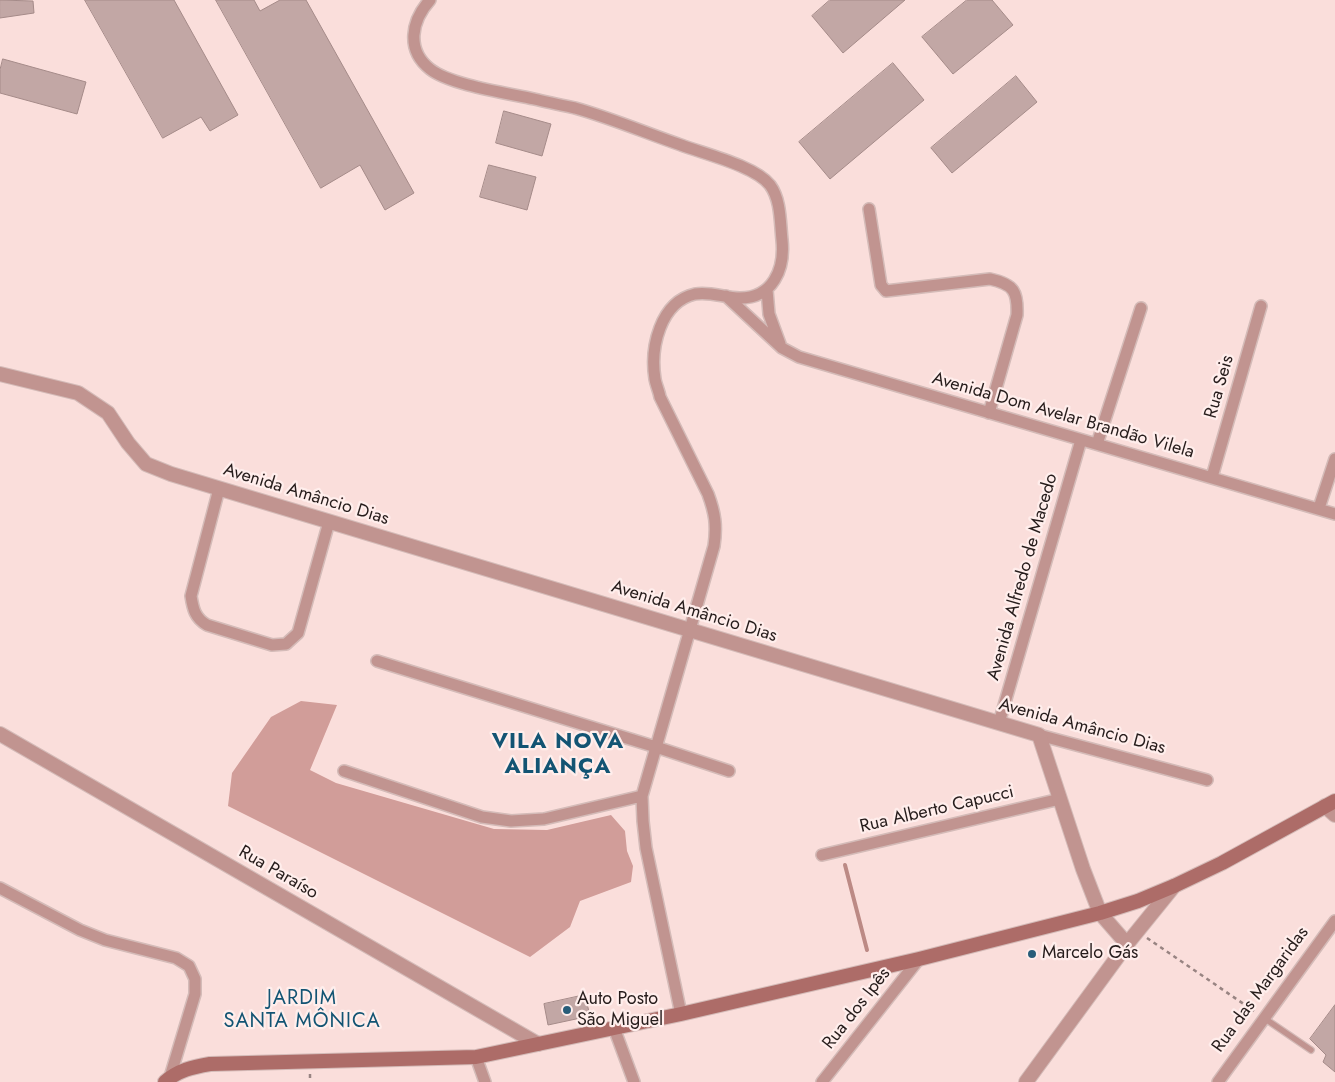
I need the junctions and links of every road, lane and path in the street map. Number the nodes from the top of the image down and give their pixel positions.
1 (430, 0) edge
2 (869, 209) dead end
3 (767, 290) junction
4 (726, 296) junction
5 (1261, 306) dead end
6 (1141, 308) dead end
7 (782, 348) junction
8 (0, 374) edge
9 (989, 413) junction
10 (1081, 440) junction
11 (1097, 444) junction
12 (1335, 459) edge
13 (1212, 477) junction
14 (219, 489) junction
15 (1319, 508) junction
16 (1335, 514) edge
17 (329, 522) junction
18 (690, 631) junction
19 (376, 661) dead end
20 (998, 724) junction
21 (0, 734) edge
22 (1039, 735) junction
23 (656, 747) junction
24 (344, 771) dead end
25 (729, 772) dead end
26 (1207, 780) dead end
27 (642, 796) junction
28 (1060, 799) junction
29 (1332, 807) edge
30 (822, 855) dead end
31 (1174, 886) junction
32 (0, 888) edge
33 (1100, 913) junction
34 (1335, 921) edge
35 (1138, 932) junction
36 (1127, 944) junction
37 (919, 958) junction
38 (681, 1014) junction
39 (1264, 1018) junction
40 (614, 1028) junction
41 (538, 1044) junction
42 (1311, 1050) dead end
43 (476, 1058) junction
44 (168, 1080) edge
45 (485, 1082) edge
46 (634, 1082) edge
47 (822, 1082) edge
48 (1026, 1082) edge
49 (1218, 1082) edge

1 - 3 street
2 - 9 street
3 - 4 street
3 - 7 street
4 - 7 street, Avenida Dom Avelar Brandão Vilela
4 - 18 street
5 - 13 street, Rua Seis
6 - 11 street
7 - 9 street, Avenida Dom Avelar Brandão Vilela
8 - 14 street, Avenida Amâncio Dias
9 - 10 street, Avenida Dom Avelar Brandão Vilela
10 - 11 street, Avenida Dom Avelar Brandão Vilela
10 - 20 street, Avenida Alfredo de Macedo
11 - 13 street, Avenida Dom Avelar Brandão Vilela
12 - 15 street
13 - 15 street, Avenida Dom Avelar Brandão Vilela
14 - 17 street, Avenida Amâncio Dias
14 - 17 street
15 - 16 street, Avenida Dom Avelar Brandão Vilela
17 - 18 street, Avenida Amâncio Dias
18 - 20 street, Avenida Amâncio Dias
18 - 23 street
19 - 23 street
20 - 22 street, Avenida Amâncio Dias
21 - 41 street, Rua Paraíso
22 - 26 street, Avenida Amâncio Dias
22 - 28 street
23 - 25 street
23 - 27 street
24 - 27 street
27 - 38 street
28 - 30 street, Rua Alberto Capucci
28 - 33 street
29 - 31 main road
31 - 33 main road
31 - 35 street
32 - 44 street
33 - 36 street
33 - 37 main road
34 - 39 street, Rua das Margaridas
35 - 36 street
35 - 39 path
36 - 48 street
37 - 38 main road
37 - 47 street, Rua dos Ipês
38 - 40 main road
39 - 42 lane
39 - 49 street, Rua das Margaridas
40 - 41 main road
40 - 46 street
41 - 43 main road
43 - 44 main road
43 - 45 street

